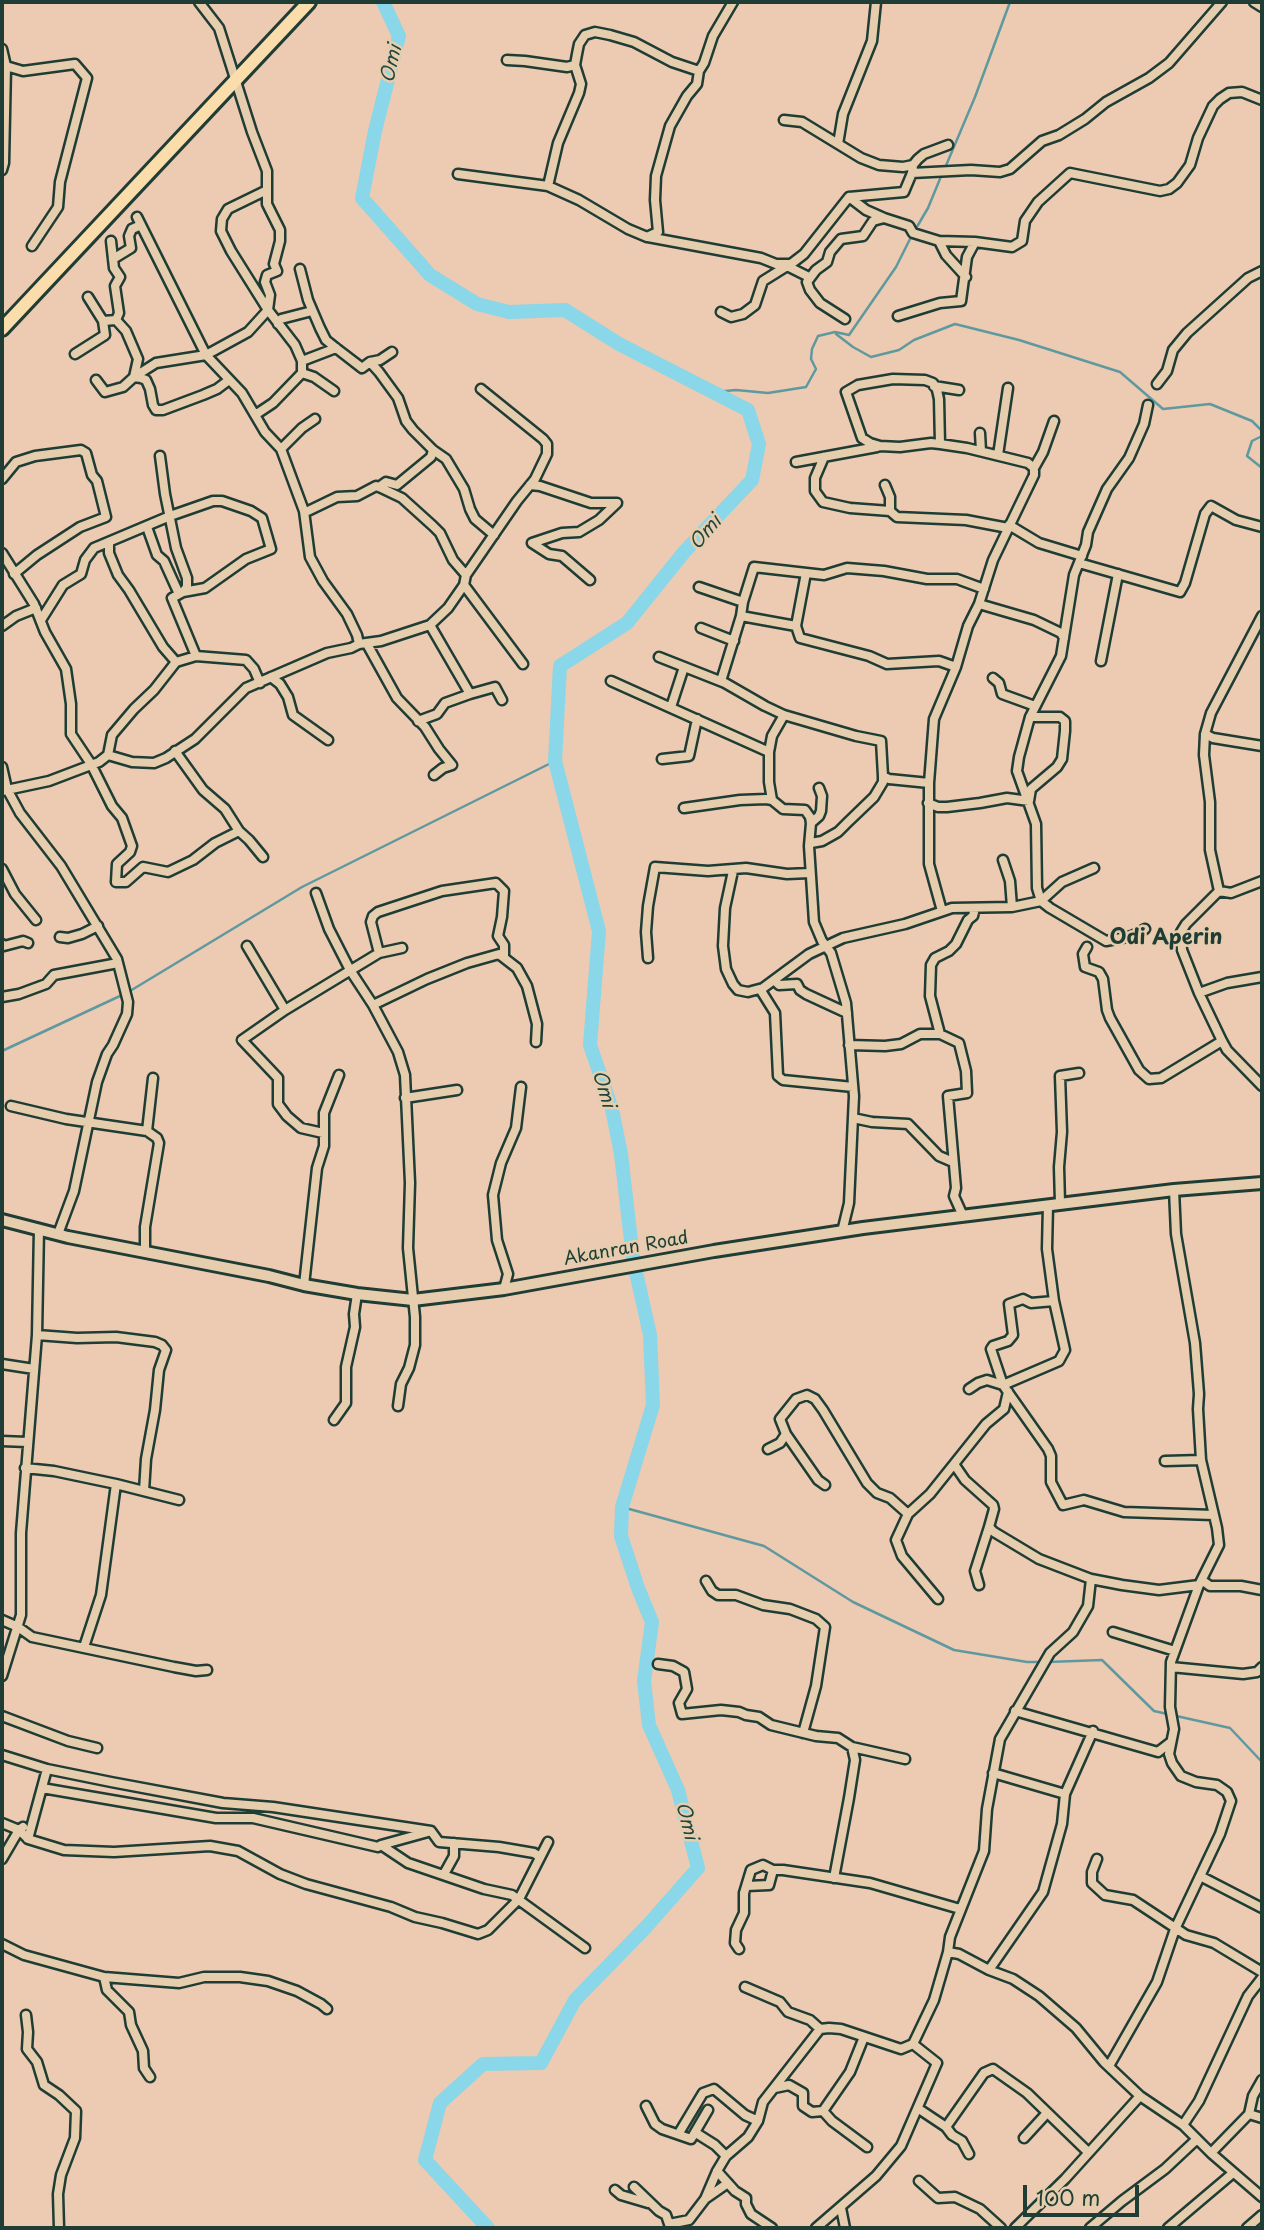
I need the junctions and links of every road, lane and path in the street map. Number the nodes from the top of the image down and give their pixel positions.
1 (199, 2) edge
2 (309, 2) edge
3 (733, 2) edge
4 (876, 2) edge
5 (1222, 2) edge
6 (1254, 2) edge
7 (1262, 7) edge
8 (2, 48) edge
9 (507, 61) dead end
10 (575, 65) junction
11 (6, 66) junction
12 (699, 71) junction
13 (4, 92) edge
14 (1262, 100) edge
15 (784, 120) dead end
16 (838, 144) junction
17 (948, 145) dead end
18 (913, 169) junction
19 (2, 170) edge
20 (458, 174) dead end
21 (548, 186) junction
22 (267, 190) junction
23 (849, 197) junction
24 (884, 218) junction
25 (647, 237) junction
26 (939, 241) junction
27 (111, 242) dead end
28 (975, 242) junction
29 (32, 246) dead end
30 (114, 259) junction
31 (789, 265) junction
32 (300, 270) dead end
33 (1262, 271) edge
34 (809, 277) junction
35 (966, 277) junction
36 (88, 297) dead end
37 (268, 310) junction
38 (312, 311) junction
39 (721, 313) dead end
40 (898, 316) dead end
41 (845, 319) dead end
42 (116, 320) junction
43 (103, 321) junction
44 (278, 324) junction
45 (2, 329) edge
46 (335, 348) junction
47 (392, 352) dead end
48 (75, 354) dead end
49 (206, 355) junction
50 (302, 361) junction
51 (370, 362) junction
52 (302, 373) junction
53 (134, 376) junction
54 (96, 380) dead end
55 (229, 380) junction
56 (1157, 384) dead end
57 (934, 386) junction
58 (1008, 388) dead end
59 (481, 390) dead end
60 (959, 390) dead end
61 (334, 391) dead end
62 (1148, 405) dead end
63 (255, 415) junction
64 (315, 419) dead end
65 (1054, 421) dead end
66 (980, 433) dead end
67 (940, 444) junction
68 (880, 446) junction
69 (281, 449) junction
70 (433, 450) junction
71 (981, 451) junction
72 (998, 455) junction
73 (160, 456) dead end
74 (824, 457) junction
75 (796, 462) dead end
76 (1034, 468) junction
77 (2, 479) edge
78 (530, 485) junction
79 (885, 485) dead end
80 (379, 487) junction
81 (304, 511) junction
82 (890, 511) junction
83 (170, 516) junction
84 (146, 527) junction
85 (1008, 527) junction
86 (1262, 527) edge
87 (494, 535) junction
88 (108, 542) junction
89 (2, 553) edge
90 (1081, 560) junction
91 (806, 573) junction
92 (1118, 574) junction
93 (14, 575) junction
94 (466, 575) junction
95 (590, 580) dead end
96 (464, 585) junction
97 (699, 587) dead end
98 (984, 589) junction
99 (181, 593) junction
100 (743, 602) junction
101 (979, 604) junction
102 (36, 608) junction
103 (741, 616) junction
104 (1262, 616) edge
105 (41, 620) junction
106 (430, 625) junction
107 (2, 626) edge
108 (796, 626) junction
109 (701, 628) dead end
110 (1064, 638) junction
111 (734, 641) junction
112 (363, 644) junction
113 (196, 656) junction
114 (659, 657) dead end
115 (1101, 661) dead end
116 (176, 662) junction
117 (523, 664) dead end
118 (684, 667) junction
119 (956, 667) junction
120 (271, 677) junction
121 (993, 678) dead end
122 (611, 681) dead end
123 (721, 681) junction
124 (260, 682) junction
125 (470, 694) junction
126 (502, 700) dead end
127 (671, 706) junction
128 (1035, 706) junction
129 (784, 715) junction
130 (1030, 717) junction
131 (697, 719) junction
132 (418, 721) junction
133 (1205, 734) junction
134 (328, 740) dead end
135 (1262, 746) edge
136 (175, 751) junction
137 (769, 752) junction
138 (108, 755) junction
139 (662, 759) dead end
140 (91, 764) junction
141 (2, 767) edge
142 (434, 775) dead end
143 (883, 776) junction
144 (929, 783) junction
145 (819, 788) dead end
146 (4, 790) edge
147 (772, 800) junction
148 (1028, 801) junction
149 (928, 803) junction
150 (684, 808) dead end
151 (811, 823) junction
152 (239, 831) junction
153 (809, 846) junction
154 (262, 857) dead end
155 (1003, 860) dead end
156 (1094, 868) dead end
157 (2, 869) edge
158 (733, 871) junction
159 (810, 873) junction
160 (1262, 881) edge
161 (1219, 891) junction
162 (316, 894) dead end
163 (1041, 901) junction
164 (1012, 907) junction
165 (975, 908) junction
166 (942, 911) junction
167 (36, 920) dead end
168 (98, 926) junction
169 (1145, 929) dead end
170 (60, 937) dead end
171 (28, 943) dead end
172 (2, 944) edge
173 (826, 945) junction
174 (247, 946) dead end
175 (1087, 947) dead end
176 (402, 948) dead end
177 (379, 953) junction
178 (504, 957) junction
179 (648, 958) dead end
180 (118, 963) junction
181 (350, 971) junction
182 (1262, 977) edge
183 (775, 981) junction
184 (760, 989) junction
185 (1199, 993) junction
186 (2, 997) edge
187 (373, 1005) junction
188 (285, 1010) junction
189 (847, 1013) junction
190 (940, 1034) junction
191 (1222, 1041) junction
192 (536, 1042) dead end
193 (849, 1045) junction
194 (1079, 1073) dead end
195 (339, 1075) dead end
196 (153, 1078) dead end
197 (1262, 1086) edge
198 (521, 1087) dead end
199 (853, 1087) junction
200 (457, 1090) dead end
201 (405, 1098) junction
202 (11, 1106) dead end
203 (853, 1118) junction
204 (89, 1123) junction
205 (147, 1130) junction
206 (323, 1133) junction
207 (953, 1162) junction
208 (1262, 1183) edge
209 (1174, 1190) junction
210 (1060, 1203) junction
211 (1048, 1205) junction
212 (963, 1216) junction
213 (2, 1220) edge
214 (39, 1229) junction
215 (842, 1232) junction
216 (58, 1234) junction
217 (145, 1251) junction
218 (304, 1285) junction
219 (504, 1289) junction
220 (357, 1294) junction
221 (413, 1300) junction
222 (1054, 1301) junction
223 (37, 1335) junction
224 (2, 1364) edge
225 (34, 1369) junction
226 (1005, 1388) junction
227 (969, 1389) dead end
228 (398, 1406) dead end
229 (334, 1420) dead end
230 (786, 1434) junction
231 (2, 1441) edge
232 (27, 1442) junction
233 (768, 1450) dead end
234 (1201, 1460) junction
235 (1165, 1461) dead end
236 (954, 1464) junction
237 (24, 1468) junction
238 (116, 1484) junction
239 (825, 1485) dead end
240 (144, 1491) junction
241 (178, 1500) dead end
242 (908, 1514) junction
243 (1213, 1515) junction
244 (989, 1527) junction
245 (1091, 1578) junction
246 (706, 1581) dead end
247 (1201, 1583) junction
248 (979, 1585) dead end
249 (1262, 1590) edge
250 (938, 1599) dead end
251 (2, 1620) edge
252 (18, 1627) junction
253 (1113, 1632) dead end
254 (84, 1647) junction
255 (1175, 1651) junction
256 (658, 1664) dead end
257 (1171, 1667) junction
258 (1262, 1667) edge
259 (207, 1670) dead end
260 (2, 1676) edge
261 (1015, 1711) junction
262 (2, 1716) edge
263 (1093, 1731) junction
264 (803, 1733) junction
265 (1171, 1742) junction
266 (852, 1747) junction
267 (97, 1748) dead end
268 (2, 1755) edge
269 (905, 1759) dead end
270 (47, 1769) junction
271 (993, 1773) junction
272 (42, 1788) junction
273 (1065, 1794) junction
274 (32, 1822) junction
275 (2, 1823) edge
276 (19, 1830) junction
277 (431, 1831) junction
278 (28, 1839) junction
279 (548, 1842) dead end
280 (454, 1843) junction
281 (381, 1845) junction
282 (540, 1857) junction
283 (2, 1859) edge
284 (1097, 1859) dead end
285 (773, 1870) junction
286 (444, 1874) junction
287 (1200, 1876) junction
288 (834, 1878) junction
289 (747, 1886) junction
290 (519, 1899) junction
291 (1262, 1908) edge
292 (960, 1909) junction
293 (1175, 1929) junction
294 (2, 1944) edge
295 (585, 1948) dead end
296 (739, 1949) dead end
297 (948, 1952) junction
298 (989, 1970) junction
299 (1262, 1972) edge
300 (104, 1977) junction
301 (1262, 1978) edge
302 (745, 1987) dead end
303 (327, 2009) dead end
304 (26, 2015) dead end
305 (820, 2029) junction
306 (864, 2037) junction
307 (913, 2044) junction
308 (1109, 2066) junction
309 (150, 2077) dead end
310 (1262, 2080) edge
311 (772, 2089) junction
312 (1140, 2096) junction
313 (646, 2106) dead end
314 (919, 2109) junction
315 (708, 2110) dead end
316 (823, 2111) junction
317 (1047, 2113) junction
318 (1249, 2113) junction
319 (1262, 2118) edge
320 (758, 2121) junction
321 (1183, 2125) junction
322 (946, 2127) junction
323 (679, 2133) junction
324 (696, 2133) junction
325 (1024, 2138) dead end
326 (1197, 2139) junction
327 (867, 2147) dead end
328 (1088, 2152) junction
329 (969, 2154) dead end
330 (1211, 2154) junction
331 (726, 2156) junction
332 (718, 2171) junction
333 (1233, 2173) junction
334 (919, 2181) dead end
335 (728, 2183) junction
336 (634, 2187) dead end
337 (615, 2190) dead end
338 (1262, 2197) edge
339 (705, 2199) junction
340 (651, 2204) junction
341 (841, 2208) junction
342 (1262, 2215) edge
343 (689, 2220) junction
344 (669, 2224) junction
345 (59, 2228) edge
346 (660, 2228) edge
347 (695, 2228) edge
348 (772, 2228) edge
349 (816, 2228) edge
350 (845, 2228) edge
351 (1001, 2228) edge
352 (1015, 2228) edge
353 (1090, 2228) edge
354 (1168, 2228) edge
355 (1247, 2228) edge

1 - 22 street
2 - 45 highway
3 - 12 street
4 - 16 street
5 - 18 street
6 - 7 street
8 - 11 street
9 - 10 street
10 - 12 street
10 - 21 street
11 - 13 street
11 - 29 street
12 - 25 street
13 - 19 street
14 - 28 street
15 - 16 street
16 - 18 street
17 - 18 street
18 - 23 street
20 - 21 street
21 - 25 street
22 - 37 street
22 - 37 street
23 - 24 street
23 - 31 street
24 - 26 street
24 - 34 street
25 - 31 street
26 - 28 street
26 - 35 street
27 - 30 street
28 - 35 street
30 - 42 street
30 - 49 street
31 - 34 street
31 - 39 street
32 - 38 street
33 - 56 street
34 - 41 street
35 - 40 street
36 - 43 street
37 - 44 street
37 - 49 street
38 - 44 street
38 - 46 street
42 - 43 street
42 - 53 street
43 - 48 street
44 - 50 street
46 - 50 street
46 - 51 street
47 - 51 street
49 - 53 street
49 - 55 street
50 - 52 street
51 - 70 street
52 - 61 street
52 - 63 street
53 - 54 street
53 - 55 street
55 - 63 street
57 - 60 street
57 - 67 street
57 - 68 street
58 - 72 street
59 - 78 street
62 - 90 street
63 - 69 street
64 - 69 street
65 - 76 street
66 - 71 street
67 - 68 street
67 - 71 street
68 - 74 street
69 - 81 street
70 - 80 street
70 - 87 street
71 - 72 street
72 - 76 street
73 - 83 street
74 - 75 street
74 - 82 street
76 - 85 street
77 - 93 street
78 - 87 street
78 - 95 street
79 - 82 street
80 - 81 street
80 - 94 street
81 - 112 street
82 - 85 street
83 - 84 street
83 - 99 street
83 - 99 street
84 - 88 street
84 - 99 street
85 - 90 street
85 - 98 street
86 - 92 street
87 - 94 street
88 - 105 street
88 - 116 street
89 - 93 street
90 - 92 street
90 - 110 street
91 - 98 street
91 - 100 street
91 - 108 street
92 - 115 street
93 - 102 street
94 - 96 street
96 - 106 street
96 - 117 street
97 - 100 street
98 - 101 street
99 - 113 street
100 - 103 street
101 - 110 street
101 - 119 street
102 - 105 street
102 - 107 street
103 - 108 street
103 - 111 street
104 - 133 street
105 - 140 street
106 - 112 street
106 - 125 street
108 - 119 street
109 - 111 street
110 - 128 street
111 - 123 street
112 - 120 street
112 - 132 street
113 - 116 street
113 - 124 street
114 - 118 street
116 - 138 street
118 - 123 street
118 - 127 street
119 - 144 street
120 - 124 street
120 - 134 street
121 - 128 street
122 - 127 street
123 - 129 street
124 - 136 street
125 - 126 street
125 - 132 street
127 - 131 street
128 - 130 street
129 - 137 street
129 - 143 street
130 - 148 street
130 - 148 street
131 - 137 street
131 - 139 street
132 - 142 street
133 - 135 street
133 - 161 street
136 - 138 street
136 - 152 street
137 - 147 street
138 - 140 street
140 - 146 street
140 - 152 street
141 - 146 street
143 - 144 street
143 - 153 street
144 - 149 street
145 - 151 street
146 - 168 street
147 - 150 street
147 - 151 street
148 - 149 street
148 - 163 street
149 - 166 street
151 - 153 street
152 - 154 street
153 - 159 street
155 - 164 street
156 - 163 street
157 - 167 street
158 - 159 street
158 - 179 street
158 - 184 street
159 - 173 street
160 - 161 street
161 - 185 street
162 - 181 street
163 - 164 street
163 - 169 street
164 - 165 street
165 - 166 street
165 - 190 street
166 - 173 street
168 - 170 street
168 - 180 street
171 - 172 street
173 - 183 street
173 - 189 street
174 - 188 street
175 - 191 street
176 - 177 street
177 - 178 street
177 - 181 street
178 - 187 street
178 - 192 street
180 - 186 street
180 - 204 street
181 - 187 street
181 - 188 street
182 - 185 street
183 - 184 street
183 - 189 street
184 - 199 street
185 - 191 street
187 - 201 street
188 - 206 street
189 - 193 street
190 - 193 street
190 - 207 street
191 - 197 street
193 - 199 street
194 - 210 street
195 - 206 street
196 - 205 street
198 - 219 street
199 - 203 street
200 - 201 street
201 - 221 street
202 - 204 street
203 - 207 street
203 - 215 street
204 - 205 street
204 - 216 street
205 - 217 street
206 - 218 street
207 - 212 street
208 - 209 main road, Akanran Road
209 - 210 main road, Akanran Road
209 - 234 street
210 - 211 main road, Akanran Road
211 - 212 main road, Akanran Road
211 - 222 street
212 - 215 main road, Akanran Road
213 - 214 main road, Akanran Road
214 - 216 main road, Akanran Road
214 - 223 street
215 - 219 main road, Akanran Road
216 - 217 main road, Akanran Road
217 - 218 main road, Akanran Road
218 - 220 main road, Akanran Road
219 - 221 main road, Akanran Road
220 - 221 main road, Akanran Road
220 - 229 street
221 - 228 street
222 - 226 street
222 - 226 street
223 - 225 street
223 - 240 street
224 - 225 street
225 - 232 street
226 - 227 street
226 - 236 street
226 - 243 street
230 - 233 street
230 - 239 street
230 - 242 street
231 - 232 street
232 - 237 street
234 - 235 street
234 - 243 street
236 - 242 street
236 - 244 street
237 - 238 street
237 - 252 street
238 - 240 street
238 - 254 street
240 - 241 street
242 - 250 street
243 - 247 street
244 - 245 street
244 - 248 street
245 - 247 street
245 - 261 street
246 - 264 street
247 - 249 street
247 - 255 street
251 - 252 street
252 - 254 street
252 - 260 street
253 - 255 street
254 - 259 street
255 - 257 street
256 - 264 street
257 - 258 street
257 - 265 street
261 - 263 street
261 - 271 street
262 - 267 street
263 - 265 street
263 - 273 street
264 - 266 street
265 - 287 street
266 - 269 street
266 - 288 street
268 - 270 street
270 - 272 street
270 - 277 street
271 - 273 street
271 - 292 street
272 - 274 street
272 - 281 street
273 - 298 street
274 - 276 street
274 - 278 street
275 - 276 street
276 - 278 street
276 - 283 street
277 - 280 street
277 - 281 street
278 - 290 street
279 - 282 street
280 - 282 street
280 - 286 street
281 - 286 street
282 - 290 street
284 - 293 street
285 - 288 street
285 - 289 street
285 - 289 street
286 - 290 street
287 - 291 street
287 - 293 street
288 - 292 street
289 - 296 street
290 - 295 street
292 - 297 street
293 - 299 street
293 - 308 street
294 - 300 street
297 - 298 street
297 - 307 street
298 - 308 street
300 - 303 street
300 - 309 street
301 - 321 street
302 - 305 street
304 - 345 street
305 - 306 street
305 - 311 street
306 - 307 street
306 - 316 street
307 - 314 street
308 - 312 street
310 - 318 street
311 - 316 street
311 - 320 street
312 - 321 street
312 - 328 street
313 - 323 street
314 - 322 street
314 - 341 street
315 - 324 street
316 - 327 street
317 - 322 street
317 - 325 street
317 - 328 street
318 - 319 street
318 - 330 street
320 - 323 street
320 - 331 street
321 - 326 street
322 - 329 street
323 - 324 street
324 - 331 street
326 - 330 street
326 - 353 street
328 - 352 street
330 - 333 street
331 - 332 street
332 - 335 street
332 - 339 street
333 - 338 street
333 - 354 street
334 - 351 street
335 - 339 street
335 - 348 street
336 - 340 street
337 - 340 street
339 - 343 street
340 - 344 street
341 - 349 street
341 - 350 street
342 - 355 street
343 - 344 street
343 - 347 street
344 - 346 street

